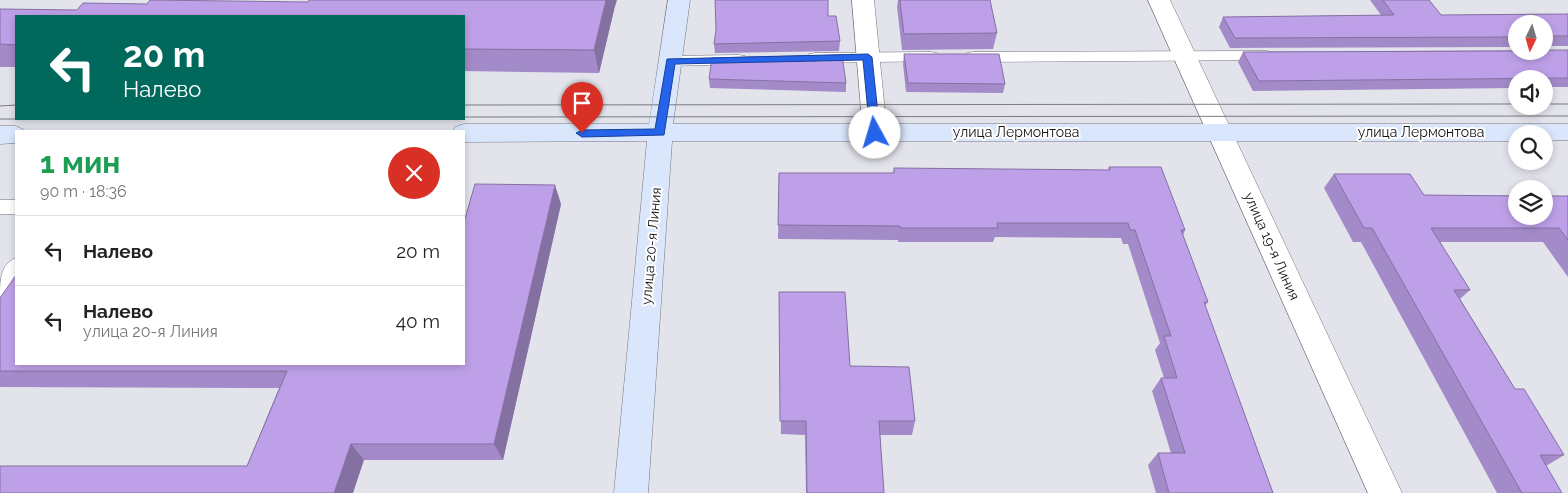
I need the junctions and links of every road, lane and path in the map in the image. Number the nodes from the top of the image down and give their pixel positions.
1 (679, 0) edge
2 (863, 0) edge
3 (1159, 0) edge
4 (1283, 56) edge
5 (868, 57) junction
6 (1185, 57) junction
7 (798, 58) edge
8 (759, 59) edge
9 (670, 61) junction
10 (1220, 131) junction
11 (1568, 132) edge
12 (465, 133) edge
13 (660, 133) junction
14 (875, 133) junction
15 (0, 135) edge
16 (15, 135) edge
17 (0, 207) edge
18 (15, 207) edge
19 (15, 267) edge
20 (0, 289) edge
21 (630, 493) edge
22 (1385, 493) edge

1 - 9 main road, улица 20-я Линия
2 - 5 street
3 - 6 street, улица 19-я Линия
4 - 6 lane
5 - 6 lane
5 - 7 lane
5 - 14 street
6 - 10 street, улица 19-я Линия
8 - 9 lane
9 - 13 main road, улица 20-я Линия
10 - 11 main road, улица Лермонтова
10 - 14 main road, улица Лермонтова
10 - 22 street, улица 19-я Линия
12 - 13 main road, улица Лермонтова
13 - 14 main road, улица Лермонтова
13 - 21 main road, улица 20-я Линия
15 - 16 main road
17 - 18 lane
19 - 20 lane

